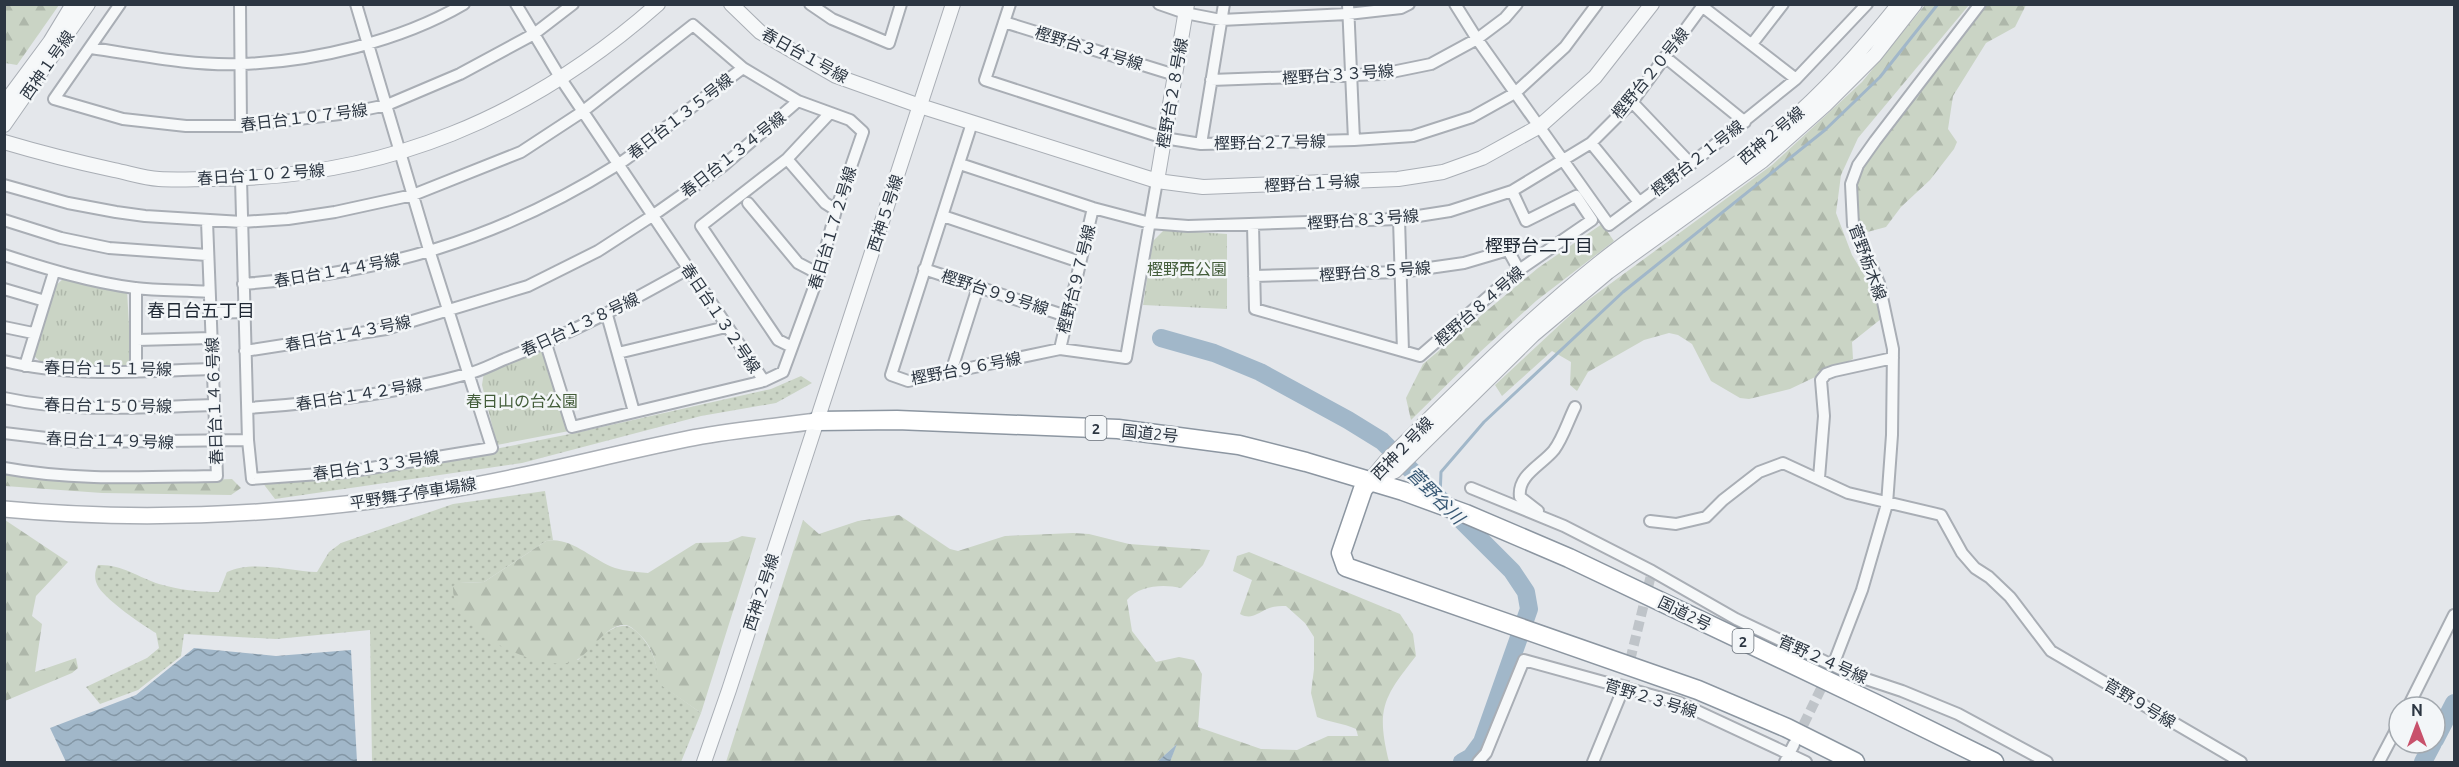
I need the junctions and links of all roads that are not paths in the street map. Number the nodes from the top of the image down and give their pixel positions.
1 (73, 4) edge
2 (88, 4) edge
3 (120, 4) edge
4 (240, 4) edge
5 (356, 4) edge
6 (464, 4) edge
7 (516, 4) edge
8 (573, 4) edge
9 (657, 4) edge
10 (731, 4) edge
11 (810, 4) edge
12 (901, 4) edge
13 (953, 4) edge
14 (1010, 4) edge
15 (1159, 4) edge
16 (1224, 4) edge
17 (1409, 4) edge
18 (1455, 4) edge
19 (1518, 4) edge
20 (1597, 4) edge
21 (1652, 4) edge
22 (1783, 4) edge
23 (1867, 4) edge
24 (1899, 4) edge
25 (1915, 4) edge
26 (1980, 4) edge
27 (1704, 6) edge
28 (1186, 9) edge
29 (1348, 9) edge
30 (1221, 20) junction
31 (1004, 22) junction
32 (534, 34) junction
33 (1477, 39) junction
34 (369, 44) junction
35 (1752, 44) junction
36 (91, 48) junction
37 (1665, 57) junction
38 (240, 64) junction
39 (743, 68) junction
40 (1175, 75) junction
41 (1350, 76) junction
42 (561, 79) junction
43 (1796, 79) junction
44 (1211, 80) junction
45 (1515, 93) junction
46 (798, 101) junction
47 (1632, 102) junction
48 (4, 104) edge
49 (387, 105) junction
50 (920, 106) junction
51 (582, 111) junction
52 (830, 113) junction
53 (1744, 122) junction
54 (972, 123) junction
55 (4, 125) edge
56 (241, 126) junction
57 (1540, 126) junction
58 (1164, 138) junction
59 (1354, 140) junction
60 (4, 142) edge
61 (1591, 142) junction
62 (1201, 144) junction
63 (400, 153) junction
64 (788, 159) junction
65 (1564, 160) junction
66 (960, 164) junction
67 (1691, 164) junction
68 (618, 165) junction
69 (241, 179) junction
70 (1157, 181) junction
71 (4, 185) edge
72 (1512, 191) junction
73 (413, 195) junction
74 (1639, 202) junction
75 (748, 203) dead end
76 (1093, 208) junction
77 (836, 210) junction
78 (652, 216) junction
79 (943, 216) junction
80 (1399, 219) junction
81 (4, 220) edge
82 (207, 221) junction
83 (242, 222) junction
84 (1150, 222) junction
85 (1253, 225) junction
86 (430, 253) junction
87 (4, 255) edge
88 (207, 255) junction
89 (1080, 262) junction
90 (688, 269) junction
91 (924, 269) junction
92 (1519, 270) junction
93 (54, 272) junction
94 (1401, 272) junction
95 (819, 274) junction
96 (1254, 276) junction
97 (243, 284) junction
98 (978, 287) junction
99 (136, 288) junction
100 (4, 290) edge
101 (209, 292) junction
102 (45, 301) junction
103 (450, 311) junction
104 (244, 312) junction
105 (210, 313) junction
106 (607, 315) junction
107 (1066, 316) junction
108 (4, 327) edge
109 (726, 327) junction
110 (33, 333) junction
111 (211, 338) junction
112 (137, 340) junction
113 (546, 344) junction
114 (792, 347) junction
115 (1060, 349) junction
116 (245, 351) junction
117 (1403, 351) junction
118 (618, 353) junction
119 (1893, 358) junction
120 (4, 361) edge
121 (25, 366) junction
122 (212, 369) junction
123 (136, 371) junction
124 (951, 372) junction
125 (469, 374) junction
126 (764, 381) junction
127 (4, 398) edge
128 (213, 405) junction
129 (1575, 407) dead end
130 (248, 408) junction
131 (634, 412) junction
132 (817, 421) junction
133 (4, 433) edge
134 (248, 441) junction
135 (215, 442) junction
136 (1409, 448) junction
137 (4, 468) edge
138 (1820, 478) junction
139 (1369, 482) junction
140 (1471, 488) dead end
141 (1887, 504) junction
142 (4, 509) edge
143 (1550, 520) junction
144 (1650, 521) dead end
145 (2454, 615) edge
146 (1835, 660) tunnel mouth
147 (1623, 689) junction
148 (2414, 695) edge
149 (2387, 747) edge
150 (1790, 753) edge
151 (2034, 759) edge
152 (704, 762) edge
153 (1478, 762) edge
154 (1593, 762) edge
155 (1806, 762) edge
156 (1855, 762) edge
157 (1994, 762) edge
158 (2047, 762) edge
159 (2241, 762) edge
160 (2379, 762) edge

1 - 48 street, 西神１号線
2 - 55 street, 西神１号線
3 - 36 street, 春日台１０７号線
4 - 38 street
5 - 34 street, 春日台１３３号線
6 - 34 street
7 - 32 street, 春日台１３２号線
8 - 32 street, 春日台１０７号線
9 - 42 street, 春日台１０２号線
10 - 50 street, 春日台１号線
11 - 12 street
13 - 50 street, 西神５号線
14 - 31 street, 樫野台２７号線
15 - 28 street
16 - 30 street
17 - 29 street
18 - 33 street, 樫野台２１号線
19 - 33 street, 樫野台３３号線
20 - 45 street, 樫野台２７号線
21 - 57 street, 樫野台１号線
22 - 35 street
23 - 43 street, 樫野台２１号線
24 - 136 street, 西神２号線
25 - 136 street, 西神２号線
26 - 119 street, 菅野栃木線
27 - 35 street
27 - 37 street, 樫野台２０号線
28 - 30 street
28 - 40 street, 樫野台２８号線
29 - 30 street
29 - 41 street
30 - 44 street
31 - 40 street, 樫野台３４号線
31 - 58 street, 樫野台２７号線
32 - 42 street, 春日台１３２号線
32 - 49 street, 春日台１０７号線
33 - 41 street, 樫野台３３号線
33 - 45 street, 樫野台２１号線
34 - 38 street
34 - 49 street, 春日台１３３号線
35 - 43 street
36 - 38 street
36 - 56 street, 春日台１０７号線
37 - 47 street, 樫野台２０号線
37 - 53 street
38 - 56 street
39 - 46 street, 春日台１３４号線
39 - 51 street, 春日台１３４号線
39 - 68 street, 春日台１３５号線
40 - 58 street, 樫野台２８号線
41 - 44 street, 樫野台３３号線
41 - 59 street
42 - 51 street, 春日台１３２号線
42 - 63 street, 春日台１０２号線
43 - 53 street, 樫野台２１号線
44 - 62 street
45 - 57 street, 樫野台２１号線
45 - 59 street, 樫野台２７号線
46 - 52 street, 春日台１７２号線
46 - 78 street, 春日台１３４号線
47 - 61 street, 樫野台２０号線
47 - 67 street
49 - 56 street, 春日台１０７号線
49 - 63 street, 春日台１３３号線
50 - 54 street, 樫野台１号線
50 - 132 street, 西神５号線
51 - 68 street, 春日台１３２号線
51 - 73 street
52 - 64 street
52 - 77 street, 春日台１７２号線
53 - 67 street, 樫野台２１号線
54 - 66 street, 樫野台９６号線
54 - 70 street, 樫野台１号線
57 - 65 street, 樫野台２１号線
57 - 70 street, 樫野台１号線
58 - 62 street, 樫野台２７号線
58 - 70 street, 樫野台２８号線
59 - 62 street, 樫野台２７号線
60 - 69 street, 春日台１０２号線
61 - 65 street, 樫野台２０号線
61 - 74 street
63 - 69 street, 春日台１０２号線
63 - 73 street, 春日台１３３号線
64 - 77 street
64 - 114 street
65 - 72 street, 樫野台８３号線
65 - 74 street, 樫野台２１号線
66 - 76 street
66 - 79 street, 樫野台９６号線
67 - 74 street, 樫野台２１号線
68 - 78 street, 春日台１３２号線
68 - 86 street, 春日台１３５号線
69 - 83 street, 春日台１３３号線
70 - 84 street, 樫野台９６号線
71 - 82 street
72 - 80 street, 樫野台８３号線
72 - 92 street, 樫野台８４号線
73 - 83 street
73 - 86 street, 春日台１３３号線
75 - 95 street
76 - 84 street
76 - 89 street, 樫野台９７号線
77 - 95 street, 春日台１７２号線
78 - 90 street, 春日台１３２号線
78 - 103 street, 春日台１３４号線
79 - 89 street
79 - 91 street, 樫野台９６号線
80 - 85 street, 樫野台８３号線
80 - 94 street
81 - 88 street
82 - 83 street
82 - 88 street, 春日台１４６号線
83 - 97 street, 春日台１３３号線
84 - 85 street, 樫野台８３号線
84 - 115 street, 樫野台９６号線
85 - 96 street, 樫野台８４号線
86 - 97 street, 春日台１４４号線
86 - 103 street, 春日台１３３号線
87 - 93 street
88 - 101 street, 春日台１４６号線
89 - 107 street, 樫野台９７号線
90 - 106 street, 春日台１３８号線
90 - 109 street, 春日台１３２号線
91 - 98 street, 樫野台９９号線
91 - 124 street, 樫野台９６号線
92 - 94 street, 樫野台８５号線
92 - 117 street, 樫野台８４号線
93 - 99 street
93 - 102 street
94 - 96 street, 樫野台８５号線
94 - 117 street
95 - 114 street, 春日台１７２号線
96 - 117 street, 樫野台８４号線
97 - 104 street, 春日台１３３号線
98 - 107 street, 樫野台９９号線
98 - 124 street
99 - 101 street
99 - 112 street
100 - 102 street
101 - 105 street, 春日台１４６号線
102 - 110 street
103 - 116 street, 春日台１４３号線
103 - 125 street, 春日台１３３号線
104 - 105 street
104 - 116 street, 春日台１３３号線
105 - 111 street, 春日台１４６号線
106 - 113 street, 春日台１３８号線
106 - 118 street
107 - 115 street, 樫野台９７号線
108 - 110 street
109 - 118 street
109 - 126 street, 春日台１３２号線
110 - 121 street
111 - 112 street
111 - 122 street, 春日台１４６号線
112 - 123 street
113 - 125 street, 春日台１３８号線
113 - 131 street, 春日台１３２号線
114 - 126 street, 春日台１７２号線
115 - 124 street, 樫野台９６号線
116 - 130 street, 春日台１３３号線
118 - 131 street
119 - 138 street
119 - 141 street, 菅野栃木線
120 - 121 street, 春日台１５１号線
121 - 123 street, 春日台１５１号線
122 - 123 street, 春日台１５１号線
122 - 128 street, 春日台１４６号線
125 - 130 street, 春日台１４２号線
125 - 134 street, 春日台１３３号線
126 - 131 street, 春日台１３２号線
127 - 128 street, 春日台１５０号線
128 - 135 street, 春日台１４６号線
129 - 143 street
130 - 134 street, 春日台１３３号線
132 - 139 highway, 国道2号 / 2
132 - 142 main road, 平野舞子停車場線
132 - 152 street, 西神２号線
133 - 135 street, 春日台１４９号線
134 - 135 street, 春日台１４９号線
135 - 137 street, 春日台１４６号線
136 - 139 street, 西神２号線
138 - 141 street, 菅野９号線
138 - 144 street, 菅野９号線
139 - 156 highway
139 - 157 highway, 国道2号 / 2
140 - 143 street, 菅野２４号線
141 - 146 street, 菅野栃木線
141 - 159 street, 菅野９号線
143 - 151 street, 菅野２４号線
145 - 148 street
147 - 150 street, 菅野２３号線
147 - 153 street, 菅野２３号線
147 - 154 street
149 - 160 street
150 - 155 street, 菅野２３号線
151 - 158 street, 菅野２４号線

